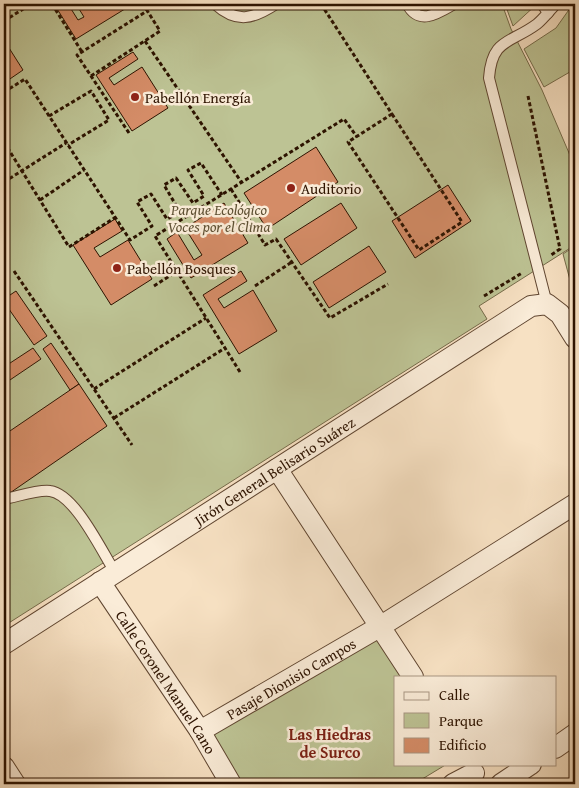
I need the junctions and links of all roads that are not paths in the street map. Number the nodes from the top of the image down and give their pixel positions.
1 (215, 4) edge
2 (276, 4) edge
3 (407, 4) edge
4 (454, 4) edge
5 (542, 4) edge
6 (556, 4) edge
7 (548, 13) junction
8 (547, 304) junction
9 (575, 338) edge
10 (277, 470) junction
11 (4, 499) edge
12 (575, 504) edge
13 (107, 577) junction
14 (381, 626) junction
15 (4, 644) edge
16 (412, 676) edge
17 (200, 731) junction
18 (575, 734) edge
19 (556, 747) edge
20 (528, 766) edge
21 (4, 767) edge
22 (475, 774) edge
23 (15, 784) edge
24 (231, 784) edge
25 (453, 784) edge
26 (501, 784) edge

1 - 2 lane
3 - 4 lane
5 - 7 lane
6 - 7 lane
7 - 8 lane
8 - 9 street
8 - 10 street, Jirón General Belisario Suárez
10 - 13 street, Jirón General Belisario Suárez
10 - 14 street
11 - 13 lane
12 - 14 street, Pasaje Dionisio Campos
13 - 15 street, Jirón General Belisario Suárez
13 - 17 street, Calle Coronel Manuel Cano
14 - 16 street
14 - 17 street, Pasaje Dionisio Campos
17 - 24 street, Calle Coronel Manuel Cano
18 - 19 street
20 - 26 street
21 - 23 street
22 - 25 street

